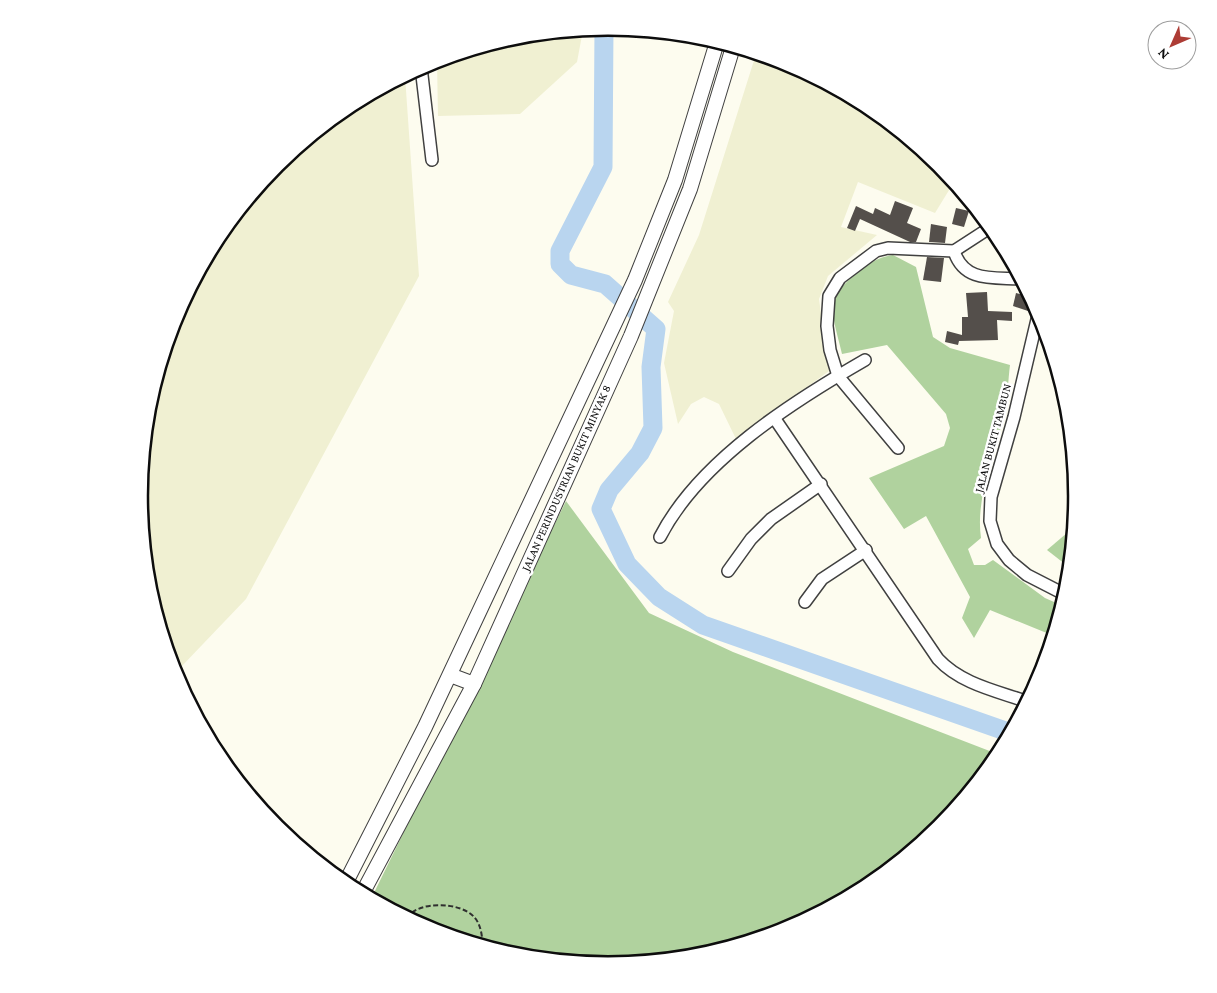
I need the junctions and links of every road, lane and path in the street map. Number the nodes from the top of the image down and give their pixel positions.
1 (715, 49) edge
2 (731, 53) edge
3 (423, 75) edge
4 (432, 160) dead end
5 (984, 231) edge
6 (954, 251) junction
7 (1013, 278) edge
8 (1036, 325) edge
9 (865, 360) dead end
10 (838, 376) junction
11 (775, 419) junction
12 (898, 448) dead end
13 (821, 484) junction
14 (660, 537) dead end
15 (866, 550) junction
16 (728, 571) dead end
17 (1059, 591) edge
18 (805, 602) dead end
19 (450, 675) junction
20 (474, 684) junction
21 (1021, 700) edge
22 (349, 876) edge
23 (366, 887) edge
24 (412, 913) edge
25 (481, 938) edge

1 - 19 street, JALAN PERINDUSTRIAN BUKIT MINYAK 8
2 - 20 street, JALAN PERINDUSTRIAN BUKIT MINYAK 8
3 - 4 street
5 - 6 street
6 - 7 street
6 - 10 street
8 - 17 street, JALAN BUKIT TAMBUN
9 - 10 street
10 - 11 street
10 - 12 street
11 - 13 street
11 - 14 street
13 - 15 street
13 - 16 street
15 - 18 street
15 - 21 street
19 - 20 street
19 - 22 street, JALAN PERINDUSTRIAN BUKIT MINYAK 8
20 - 23 street, JALAN PERINDUSTRIAN BUKIT MINYAK 8
24 - 25 path

